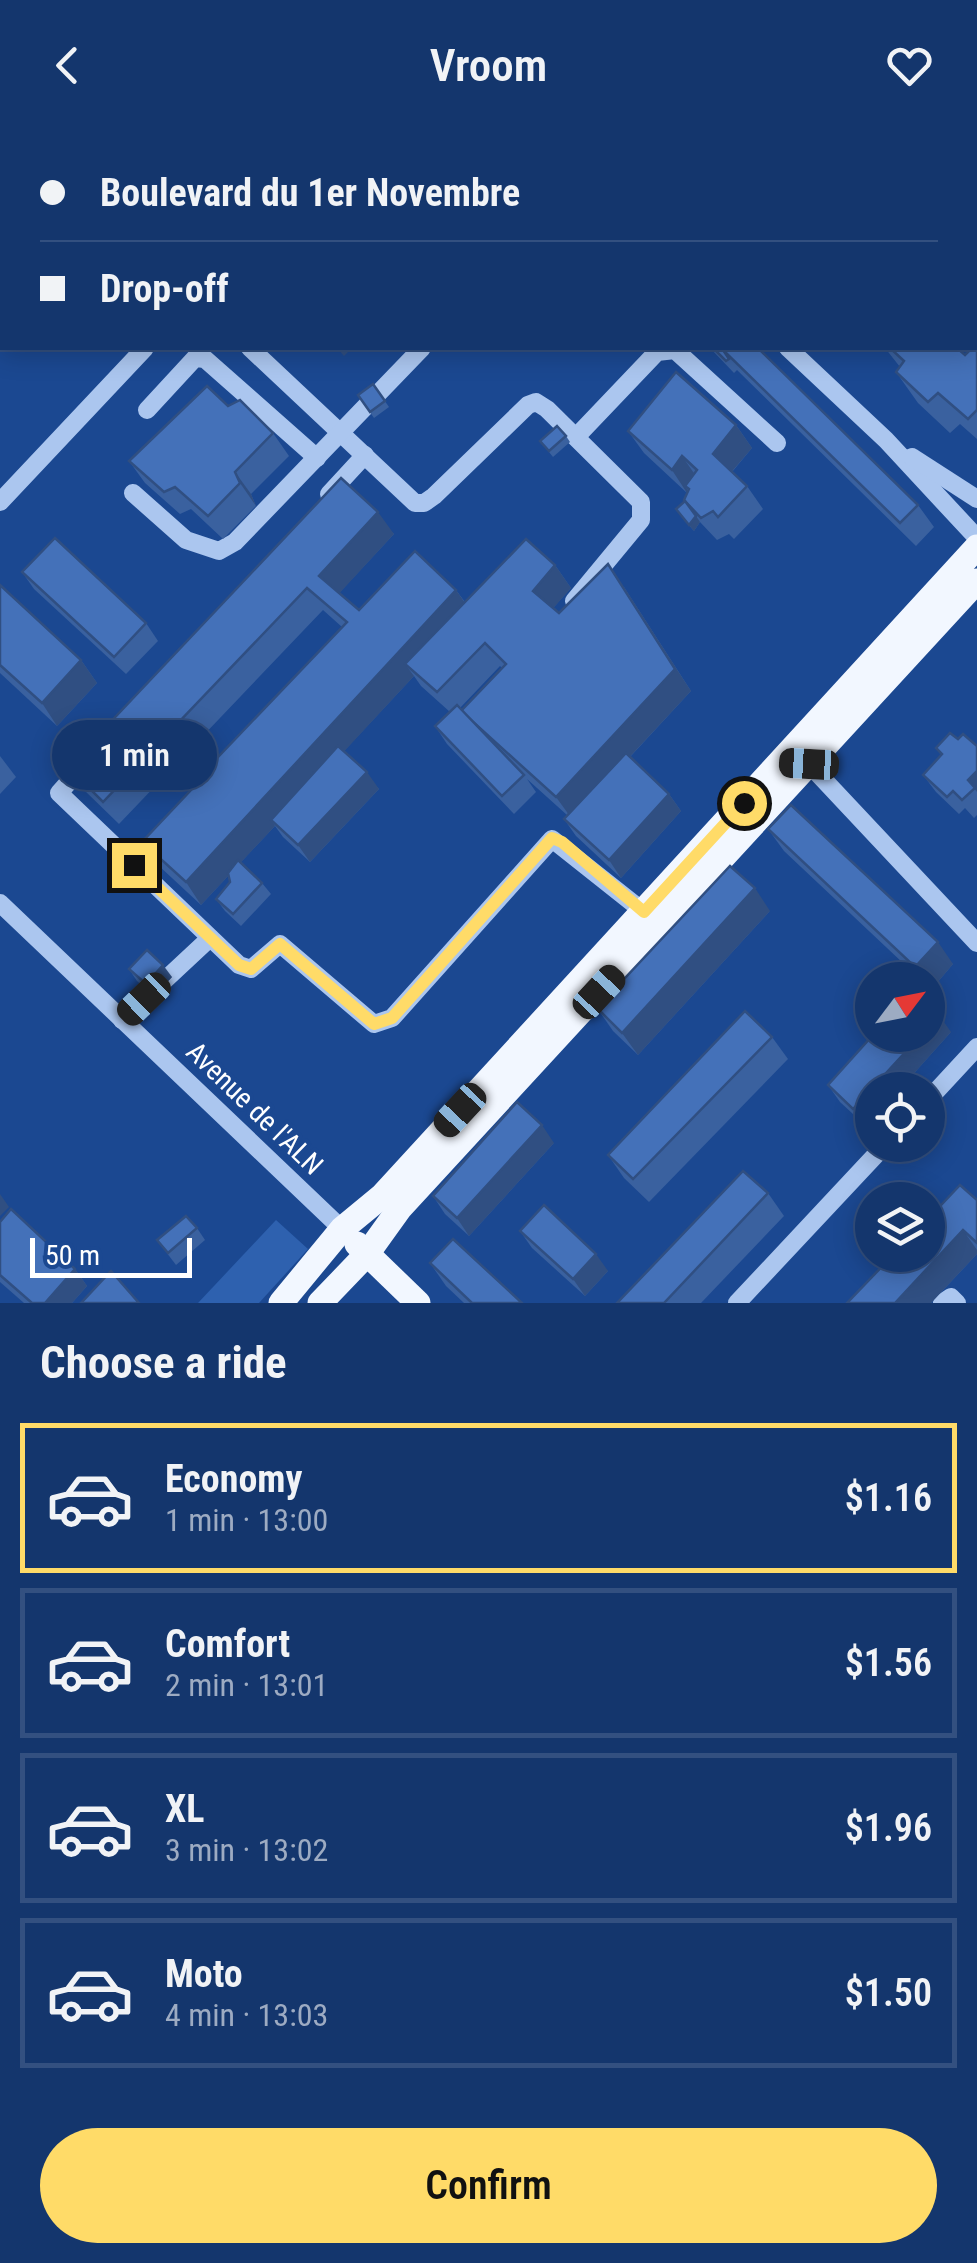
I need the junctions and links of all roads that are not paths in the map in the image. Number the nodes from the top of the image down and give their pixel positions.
1 (143, 350) edge
2 (252, 350) edge
3 (420, 350) edge
4 (790, 350) edge
5 (147, 410) dead end
6 (341, 432) junction
7 (576, 437) junction
8 (886, 440) junction
9 (776, 443) dead end
10 (365, 455) junction
11 (316, 458) junction
12 (133, 493) dead end
13 (977, 499) edge
14 (0, 502) edge
15 (312, 514) edge
16 (977, 538) edge
17 (977, 547) edge
18 (977, 580) edge
19 (570, 606) edge
20 (98, 749) edge
21 (777, 762) junction
22 (809, 764) junction
23 (0, 903) edge
24 (644, 912) junction
25 (210, 938) junction
26 (977, 943) edge
27 (122, 1020) junction
28 (976, 1050) edge
29 (945, 1082) edge
30 (869, 1162) edge
31 (342, 1229) junction
32 (367, 1254) junction
33 (281, 1303) edge
34 (320, 1303) edge
35 (418, 1303) edge
36 (737, 1303) edge
37 (942, 1303) edge
38 (957, 1303) edge

1 - 14 street
2 - 6 street
3 - 6 street
4 - 8 street
5 - 11 street
6 - 10 street
6 - 11 street
7 - 9 street
7 - 10 street
7 - 19 street
8 - 13 street
8 - 16 street
10 - 15 street
11 - 12 street
17 - 21 main road
18 - 22 main road
20 - 25 street
21 - 22 street
21 - 24 main road
22 - 26 street
22 - 32 main road
23 - 27 street, Avenue de l'ALN
24 - 25 street
24 - 31 main road
25 - 27 street
27 - 31 street, Avenue de l'ALN
28 - 29 street
30 - 36 street
31 - 32 main road
31 - 33 main road
32 - 34 main road
32 - 35 main road
37 - 38 street

